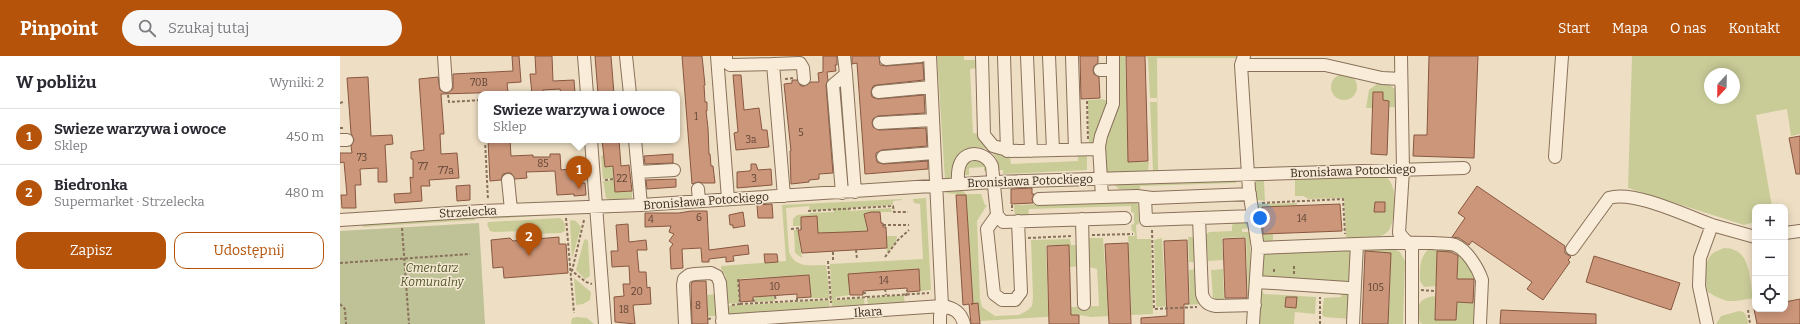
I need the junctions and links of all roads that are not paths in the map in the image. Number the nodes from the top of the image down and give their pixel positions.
1 (444, 56) edge
2 (584, 56) edge
3 (626, 56) edge
4 (717, 56) edge
5 (726, 56) edge
6 (844, 56) edge
7 (922, 56) edge
8 (930, 56) edge
9 (982, 56) edge
10 (1004, 56) edge
11 (1027, 56) edge
12 (1050, 56) edge
13 (1072, 56) edge
14 (1112, 56) edge
15 (1401, 56) edge
16 (1562, 56) edge
17 (886, 59) dead end
18 (1242, 60) edge
19 (773, 64) junction
20 (640, 69) dead end
21 (628, 70) junction
22 (1100, 70) dead end
23 (1113, 70) junction
24 (846, 74) junction
25 (804, 79) dead end
26 (1401, 79) junction
27 (446, 86) road end
28 (931, 88) junction
29 (587, 91) edge
30 (630, 91) edge
31 (878, 92) dead end
32 (933, 120) junction
33 (879, 123) dead end
34 (591, 143) edge
35 (635, 143) edge
36 (1094, 149) junction
37 (1052, 150) junction
38 (1075, 150) junction
39 (1007, 151) junction
40 (1031, 151) junction
41 (934, 153) junction
42 (883, 157) dead end
43 (1555, 157) dead end
44 (1464, 168) dead end
45 (674, 170) dead end
46 (1403, 170) junction
47 (638, 172) junction
48 (1249, 175) junction
49 (1101, 179) junction
50 (508, 180) dead end
51 (993, 182) junction
52 (958, 184) junction
53 (936, 185) junction
54 (698, 188) dead end
55 (855, 192) junction
56 (842, 193) junction
57 (784, 196) junction
58 (1102, 197) junction
59 (1145, 197) junction
60 (728, 199) junction
61 (1039, 199) dead end
62 (1251, 199) junction
63 (699, 201) junction
64 (641, 205) junction
65 (596, 206) junction
66 (511, 210) junction
67 (997, 215) junction
68 (1253, 216) junction
69 (1125, 218) dead end
70 (1199, 218) junction
71 (1082, 219) junction
72 (340, 220) edge
73 (1018, 221) junction
74 (1712, 225) junction
75 (1800, 231) edge
76 (1788, 233) edge
77 (1752, 236) edge
78 (1406, 242) junction
79 (1357, 244) junction
80 (1258, 248) junction
81 (1572, 249) dead end
82 (1257, 282) junction
83 (1348, 288) dead end
84 (1084, 304) dead end
85 (1255, 305) junction
86 (942, 306) junction
87 (831, 319) edge
88 (722, 323) edge
89 (605, 324) edge
90 (685, 324) edge
91 (940, 324) edge
92 (964, 324) edge
93 (1253, 324) edge
94 (1353, 324) edge
95 (1412, 324) edge
96 (1480, 324) edge
97 (1707, 324) edge

1 - 27 street
2 - 29 street
3 - 21 street
4 - 60 street
5 - 19 street
6 - 24 street
7 - 17 street
8 - 28 street
9 - 39 street
10 - 39 street
11 - 40 street
12 - 37 street
13 - 38 street
14 - 23 street
15 - 26 street
16 - 43 street
18 - 26 street
18 - 48 street
19 - 25 street
19 - 57 street
20 - 21 street
21 - 30 street
22 - 23 street
23 - 36 street
24 - 55 street
24 - 56 street
26 - 46 street
28 - 31 street
28 - 32 street
32 - 33 street
32 - 41 street
34 - 65 street
35 - 47 street
36 - 38 street
36 - 49 street
37 - 38 street
37 - 40 street
39 - 40 street
41 - 42 street
41 - 53 street
44 - 46 street, Bronisława Potockiego
45 - 47 street
46 - 48 street, Bronisława Potockiego
46 - 78 street
47 - 64 street
48 - 49 street, Bronisława Potockiego
48 - 62 street
49 - 51 street, Bronisława Potockiego
49 - 58 street
50 - 66 street
51 - 52 street, Bronisława Potockiego
51 - 52 street
51 - 67 street
52 - 53 street, Bronisława Potockiego
53 - 55 street, Bronisława Potockiego
53 - 86 street
54 - 63 street
55 - 56 street, Bronisława Potockiego
56 - 57 street, Bronisława Potockiego
57 - 60 street, Bronisława Potockiego
58 - 59 street
58 - 61 street
59 - 62 street
59 - 70 street
60 - 63 street, Bronisława Potockiego
62 - 68 street
63 - 64 street, Bronisława Potockiego
64 - 65 street, Bronisława Potockiego
65 - 66 street, Strzelecka
65 - 89 street
66 - 72 street, Strzelecka
67 - 73 street
67 - 73 street
68 - 70 street
68 - 80 street
69 - 71 street
70 - 85 street
71 - 73 street
71 - 84 street
74 - 77 street
74 - 81 street
74 - 97 street
75 - 76 street
78 - 79 street
78 - 95 street
78 - 96 street
79 - 80 street
79 - 94 street
80 - 82 street
82 - 83 street
82 - 85 street
85 - 93 street
86 - 87 street, Ikara
86 - 91 street
86 - 92 street, Ikara
87 - 88 street, Ikara
88 - 90 street, Ikara

